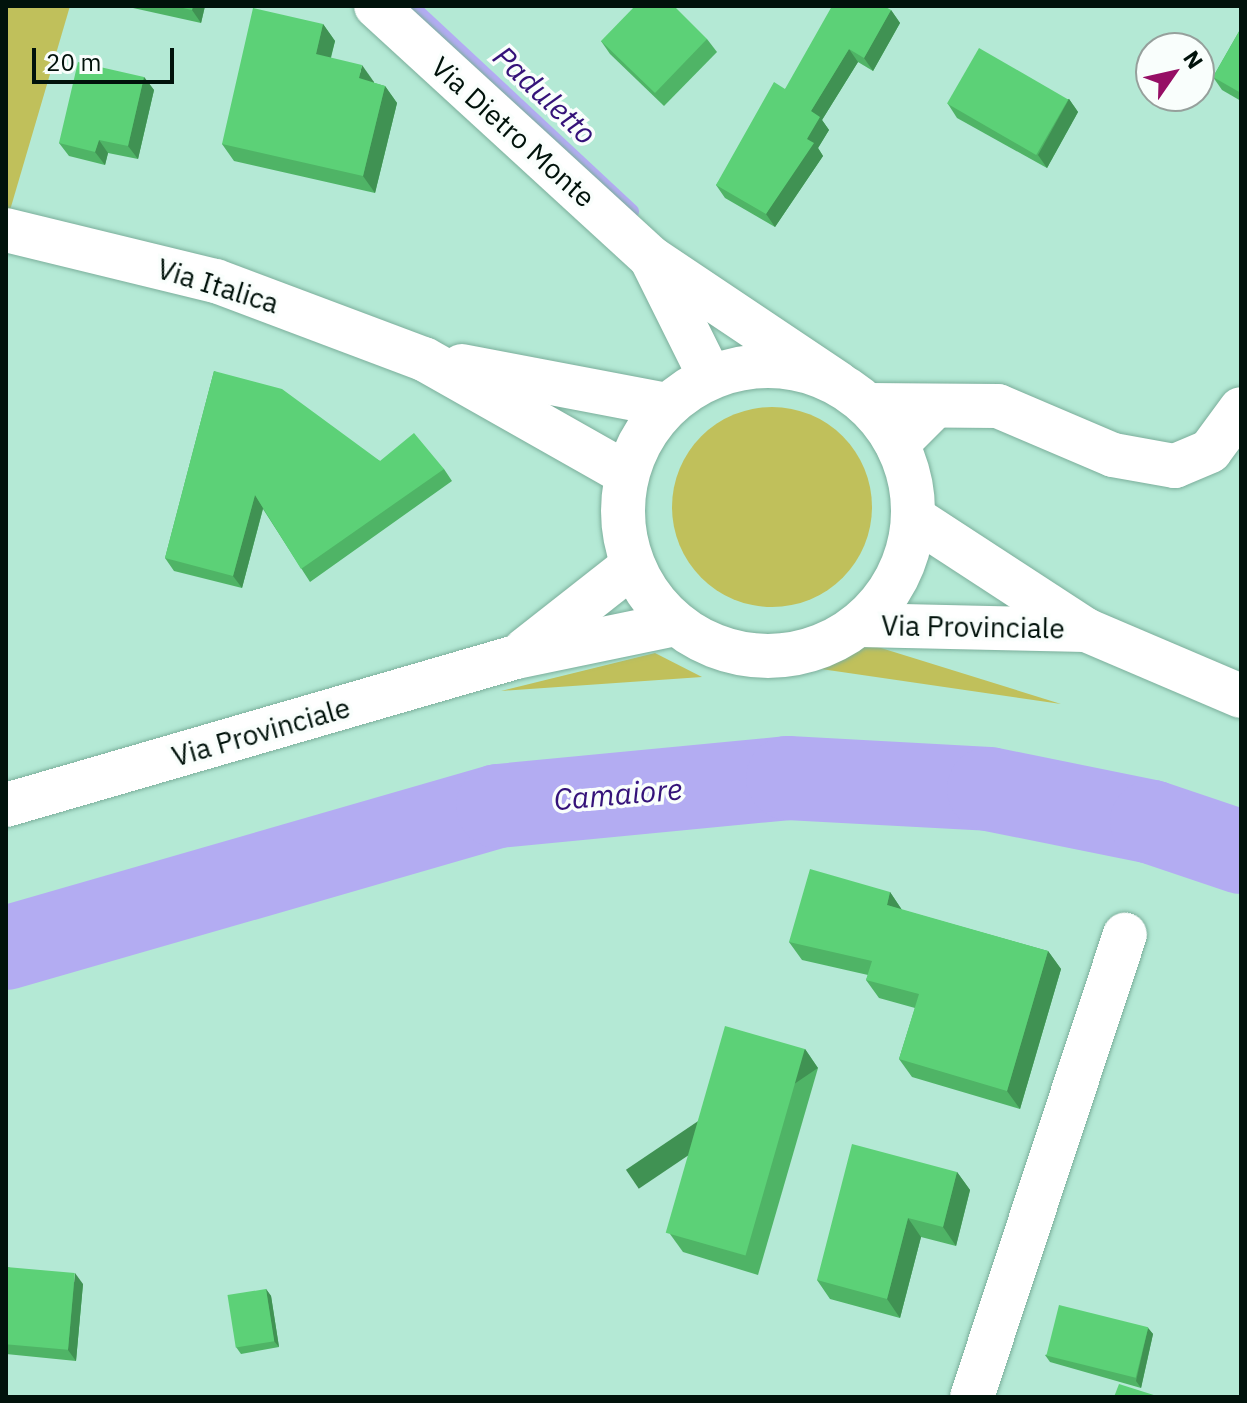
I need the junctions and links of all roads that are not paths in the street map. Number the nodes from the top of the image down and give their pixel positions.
1 (376, 6) edge
2 (6, 230) edge
3 (651, 258) junction
4 (424, 359) junction
5 (710, 377) junction
6 (853, 394) junction
7 (667, 405) junction
8 (1241, 409) edge
9 (931, 410) junction
10 (897, 444) junction
11 (627, 474) junction
12 (914, 518) junction
13 (633, 565) junction
14 (676, 624) junction
15 (860, 625) junction
16 (1086, 630) junction
17 (516, 657) junction
18 (1241, 696) edge
19 (6, 805) edge
20 (1125, 935) dead end
21 (972, 1397) edge

1 - 3 main road, Via Dietro Monte
2 - 4 main road, Via Italica
3 - 5 main road, Via Dietro Monte
3 - 6 main road, Via Dietro Monte
4 - 7 main road, Via Italica
4 - 11 main road, Via Italica
5 - 6 main road, Via Provinciale
5 - 7 main road, Via Provinciale
6 - 9 main road
6 - 10 main road, Via Provinciale
7 - 11 main road, Via Provinciale
8 - 9 main road
9 - 10 main road
10 - 12 main road, Via Provinciale
11 - 13 main road, Via Provinciale
12 - 15 main road, Via Provinciale
12 - 16 main road, Via Provinciale
13 - 14 main road, Via Provinciale
13 - 17 main road, Via Provinciale
14 - 15 main road, Via Provinciale
14 - 17 main road, Via Provinciale
15 - 16 main road, Via Provinciale
16 - 18 main road, Via Provinciale
17 - 19 main road, Via Provinciale
20 - 21 main road

